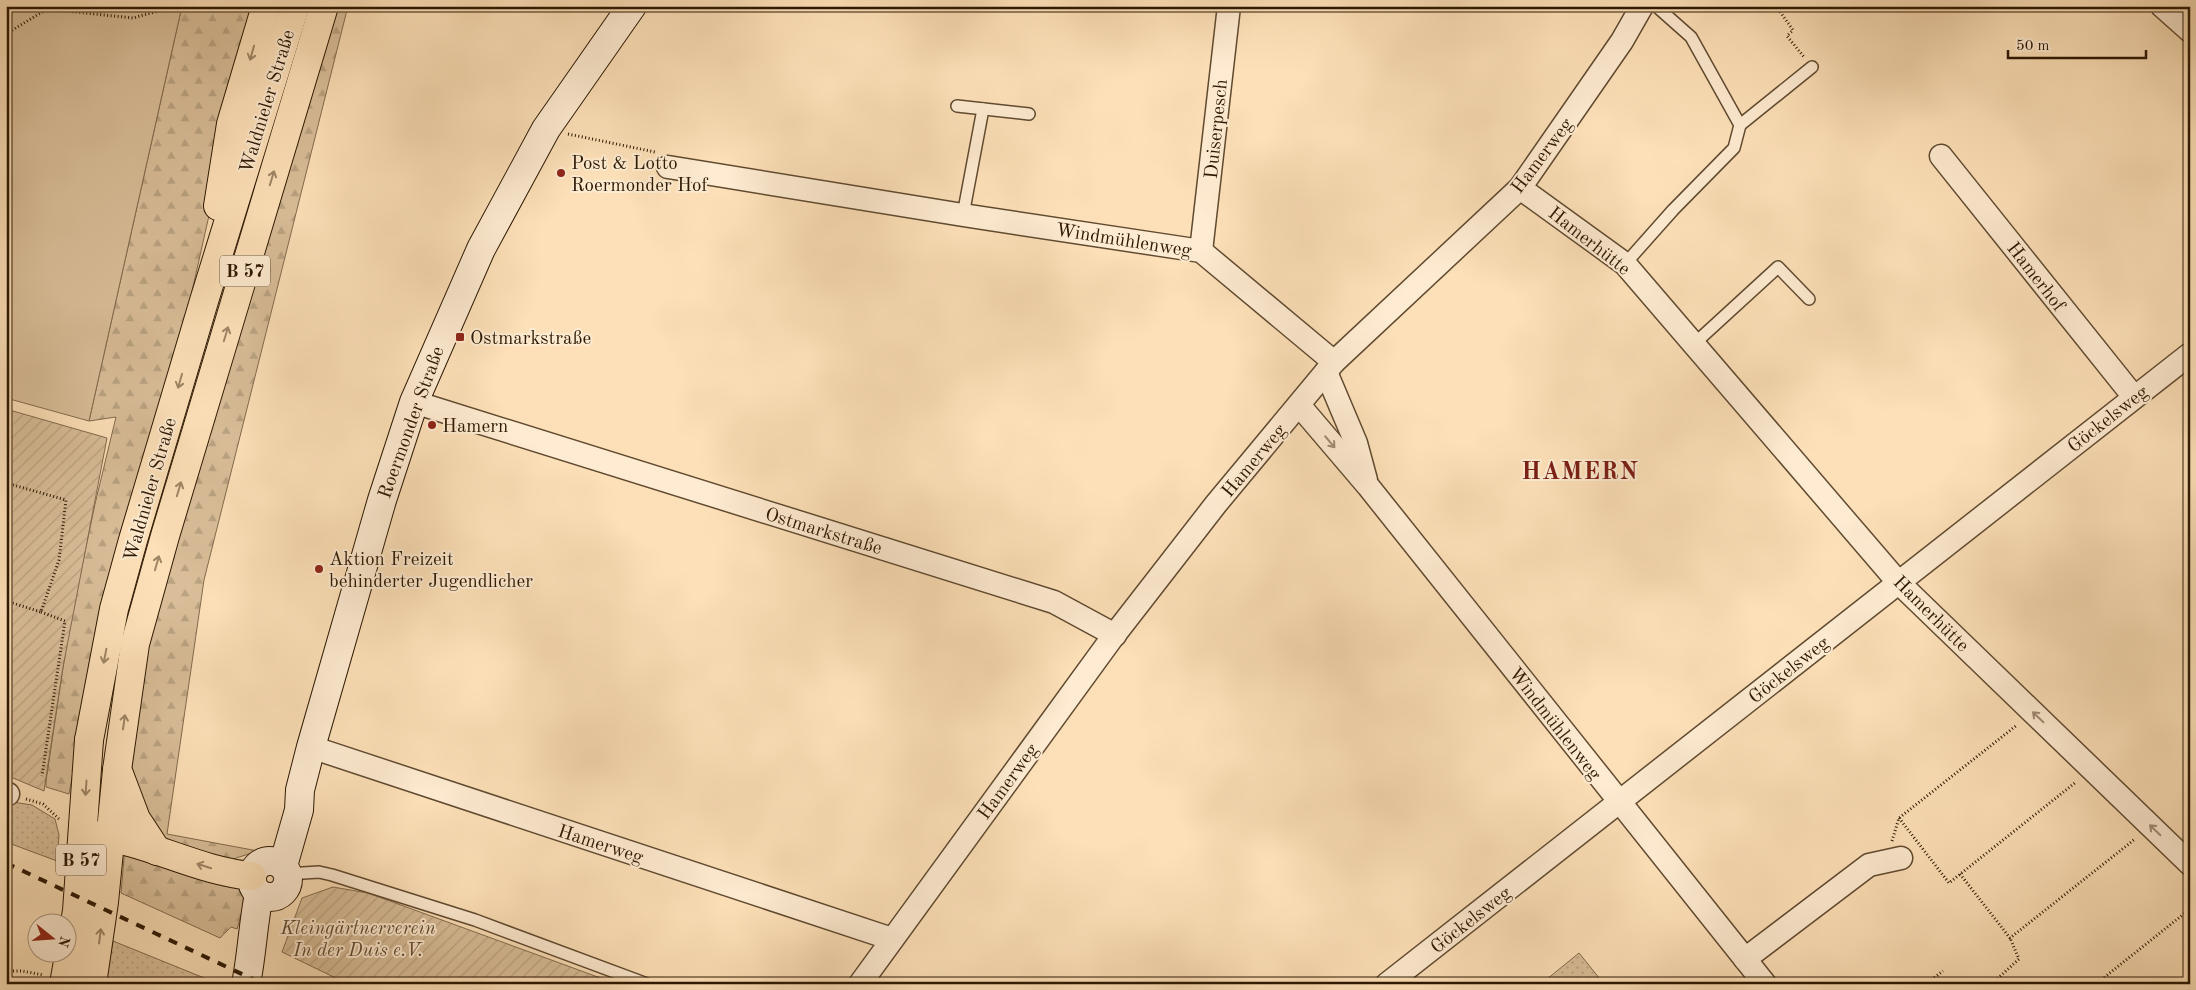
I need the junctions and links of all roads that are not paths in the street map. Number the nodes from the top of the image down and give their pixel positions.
1 (266, 6) edge
2 (295, 6) edge
3 (324, 6) edge
4 (632, 6) edge
5 (1228, 6) edge
6 (1642, 6) edge
7 (1656, 6) edge
8 (2162, 6) edge
9 (2190, 31) edge
10 (1812, 66) road end
11 (957, 106) dead end
12 (983, 109) junction
13 (1029, 114) dead end
14 (1740, 124) junction
15 (1941, 156) dead end
16 (668, 166) road end
17 (1520, 188) junction
18 (963, 215) junction
19 (1201, 251) junction
20 (1625, 264) junction
21 (1809, 298) dead end
22 (204, 300) junction
23 (1694, 344) junction
24 (2190, 354) edge
25 (1330, 367) junction
26 (2134, 397) junction
27 (414, 402) junction
28 (1299, 405) junction
29 (1368, 486) junction
30 (1898, 582) junction
31 (1115, 635) junction
32 (311, 747) junction
33 (117, 770) junction
34 (1619, 803) junction
35 (73, 831) junction
36 (110, 836) junction
37 (158, 851) junction
38 (1893, 859) road end
39 (2190, 864) edge
40 (271, 878) junction
41 (892, 939) junction
42 (1745, 959) junction
43 (53, 979) edge
44 (92, 984) edge
45 (246, 984) edge
46 (647, 984) edge
47 (860, 984) edge
48 (1387, 984) edge
49 (1765, 984) edge

1 -> 22 main road
2 - 22 main road, Waldnieler Straße / B 57
33 -> 3 main road, Waldnieler Straße / B 57
4 - 27 main road, Roermonder Straße
5 - 19 street, Duiserpesch
6 - 17 street, Hamerweg
7 - 14 lane
8 - 9 street
10 - 14 lane
11 - 12 lane
12 - 13 lane
12 - 18 lane
14 - 20 lane
15 - 26 street, Hamerhof
16 - 18 street, Windmühlenweg
17 - 20 street, Hamerhütte
17 - 25 street, Hamerweg
18 - 19 street, Windmühlenweg
19 - 25 street, Windmühlenweg
20 - 23 street, Hamerhütte
21 - 23 lane
22 -> 35 main road, Waldnieler Straße / B 57
23 - 30 street, Hamerhütte
24 - 26 street, Göckelsweg
25 - 28 street, Hamerweg
25 - 29 street, Windmühlenweg
26 - 30 street, Göckelsweg
27 - 31 street, Ostmarkstraße
27 - 32 main road, Roermonder Straße
28 -> 29 street, Windmühlenweg
28 - 31 street, Hamerweg
29 - 34 street, Windmühlenweg
30 - 34 street, Göckelsweg
39 -> 30 street, Hamerhütte
31 - 41 street, Hamerweg
32 - 40 main road, Roermonder Straße
32 - 41 street, Hamerweg
33 - 36 main road, Waldnieler Straße / B 57
33 - 37 main road
34 - 42 street, Windmühlenweg
34 - 48 street, Göckelsweg
35 - 36 main road
35 - 43 main road, Waldnieler Straße / B 57
36 - 37 main road
44 -> 36 main road, Waldnieler Straße / B 57
40 -> 37 main road
38 - 42 street
40 - 45 main road, Roermonder Straße
40 - 46 lane
41 - 47 street, Hamerweg
42 - 49 street, Windmühlenweg

